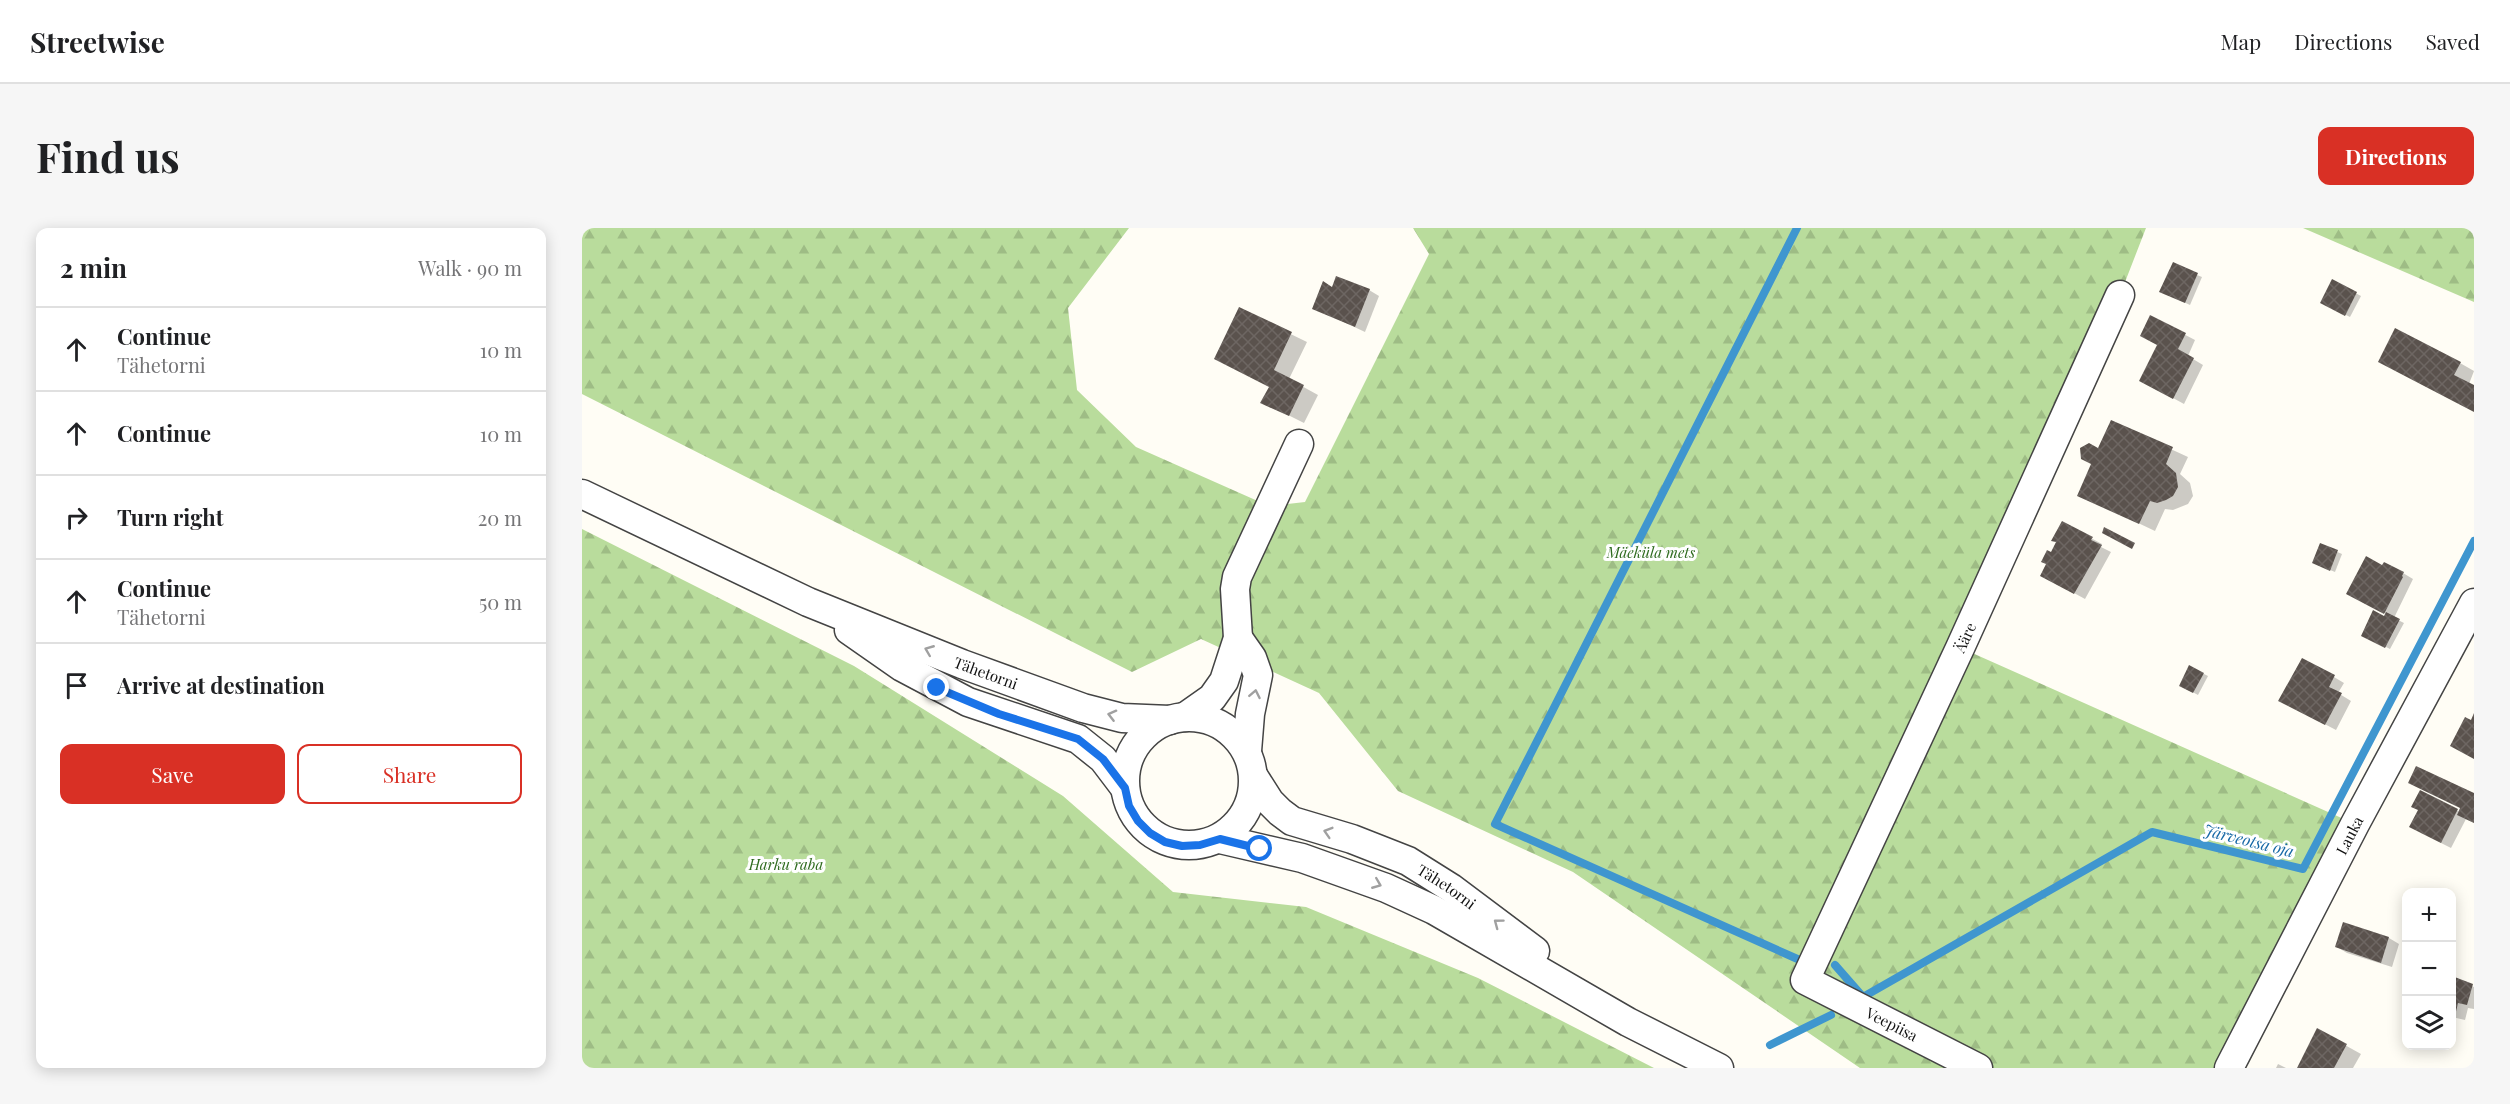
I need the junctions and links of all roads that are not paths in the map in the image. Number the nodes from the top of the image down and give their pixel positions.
1 (2120, 295) dead end
2 (1299, 444) dead end
3 (582, 494) edge
4 (808, 602) junction
5 (2474, 603) edge
6 (1238, 638) junction
7 (1178, 718) junction
8 (1250, 764) junction
9 (1125, 788) junction
10 (1220, 839) junction
11 (1805, 980) joint
12 (1628, 1022) junction
13 (1719, 1068) edge
14 (1978, 1068) edge
15 (2229, 1068) edge

1 - 11 street, Ääre
2 - 6 street
3 - 4 street, Tähetorni
7 -> 4 street, Tähetorni
4 - 9 street, Tähetorni
5 - 15 street, Lauka
6 - 7 street
8 -> 6 street
7 - 8 street
7 - 9 street
8 - 10 street
12 -> 8 street, Tähetorni
9 - 10 street
10 -> 12 street, Tähetorni
11 - 14 street, Veepiisa
12 - 13 street, Tähetorni

